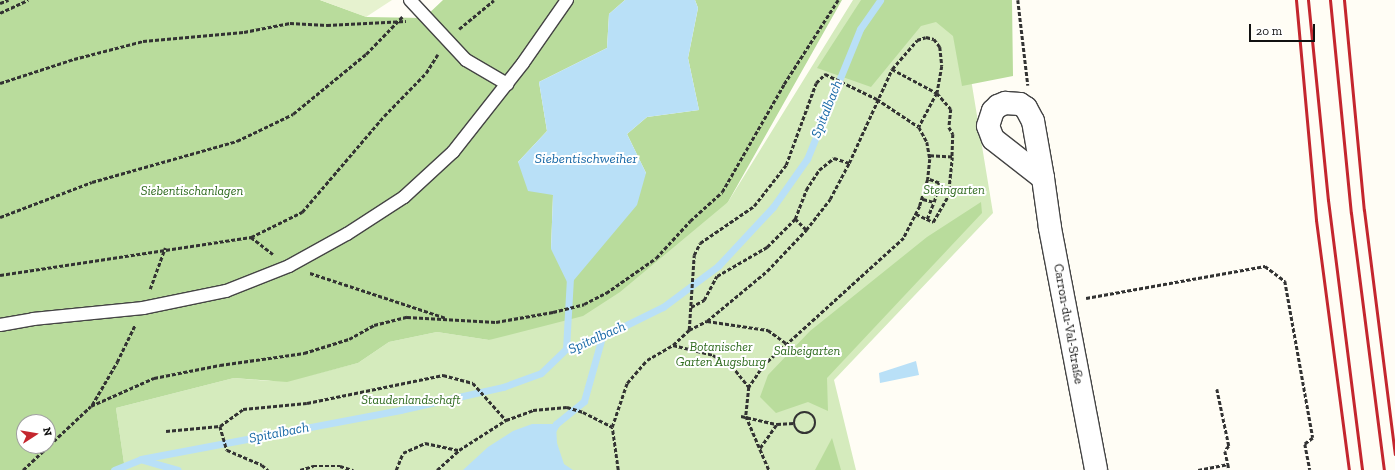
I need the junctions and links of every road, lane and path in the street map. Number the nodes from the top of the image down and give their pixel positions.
1 (8, 0) edge
2 (28, 0) edge
3 (494, 0) edge
4 (567, 0) edge
5 (838, 0) edge
6 (1018, 0) edge
7 (0, 3) edge
8 (414, 3) edge
9 (0, 13) edge
10 (428, 19) junction
11 (394, 22) junction
12 (446, 41) junction
13 (892, 69) junction
14 (0, 84) edge
15 (507, 84) junction
16 (937, 93) junction
17 (877, 99) junction
18 (1034, 121) junction
19 (919, 127) junction
20 (930, 156) junction
21 (952, 157) junction
22 (849, 163) junction
23 (1042, 178) junction
24 (928, 179) junction
25 (922, 199) junction
26 (934, 202) junction
27 (916, 214) junction
28 (0, 217) edge
29 (795, 219) junction
30 (927, 219) junction
31 (806, 230) junction
32 (251, 237) junction
33 (165, 248) junction
34 (289, 266) junction
35 (0, 275) edge
36 (1064, 302) junction
37 (691, 306) junction
38 (143, 308) junction
39 (451, 319) junction
40 (707, 321) junction
41 (0, 325) edge
42 (689, 330) junction
43 (786, 343) junction
44 (673, 345) junction
45 (749, 388) junction
46 (1216, 389) dead end
47 (91, 406) junction
48 (741, 416) dead end
49 (746, 416) junction
50 (506, 420) junction
51 (794, 423) junction
52 (776, 424) junction
53 (221, 427) junction
54 (612, 427) junction
55 (166, 431) dead end
56 (760, 448) junction
57 (459, 450) junction
58 (1228, 464) junction
59 (23, 470) edge
60 (268, 470) edge
61 (300, 470) edge
62 (353, 470) edge
63 (396, 470) edge
64 (437, 470) edge
65 (618, 470) edge
66 (768, 470) edge
67 (1096, 470) edge
68 (1198, 470) edge
69 (1229, 470) edge
70 (1310, 470) edge

1 - 7 path
2 - 9 path
3 - 12 path
4 - 15 lane
5 - 39 path
6 - 18 path
8 - 10 lane
8 - 11 path
10 - 11 path
10 - 12 lane
11 - 14 path
11 - 28 path
12 - 15 lane
12 - 32 path
13 - 16 path
13 - 16 path
13 - 17 path
15 - 34 lane
16 - 19 path
16 - 21 path
17 - 19 path
17 - 22 path
17 - 37 path
18 - 23 street, Carron-du-Val-Straße
18 - 23 street, Carron-du-Val-Straße
19 - 20 path
20 - 21 path
20 - 24 path
21 - 30 path
22 - 29 path
22 - 31 path
23 - 36 street, Carron-du-Val-Straße
24 - 25 path
24 - 26 path
25 - 26 path
25 - 27 path
26 - 30 path
27 - 30 path
27 - 43 path
29 - 31 path
29 - 37 path
31 - 40 path
32 - 33 path
32 - 34 path
33 - 35 path
33 - 38 path
34 - 38 lane
34 - 39 path
36 - 67 street, Carron-du-Val-Straße
36 - 70 path
37 - 42 path
38 - 41 lane
38 - 47 path
39 - 47 path
40 - 42 path
40 - 43 path
42 - 44 path
43 - 45 path
44 - 45 path
44 - 54 path
45 - 49 path
46 - 58 path
47 - 59 path
48 - 49 path
49 - 52 path
49 - 56 path
50 - 53 path
50 - 54 path
50 - 57 path
51 - 51 path
51 - 52 path
52 - 56 path
53 - 55 path
53 - 60 path
54 - 65 path
56 - 66 path
57 - 63 path
57 - 64 path
58 - 68 path
58 - 69 path
61 - 62 path

